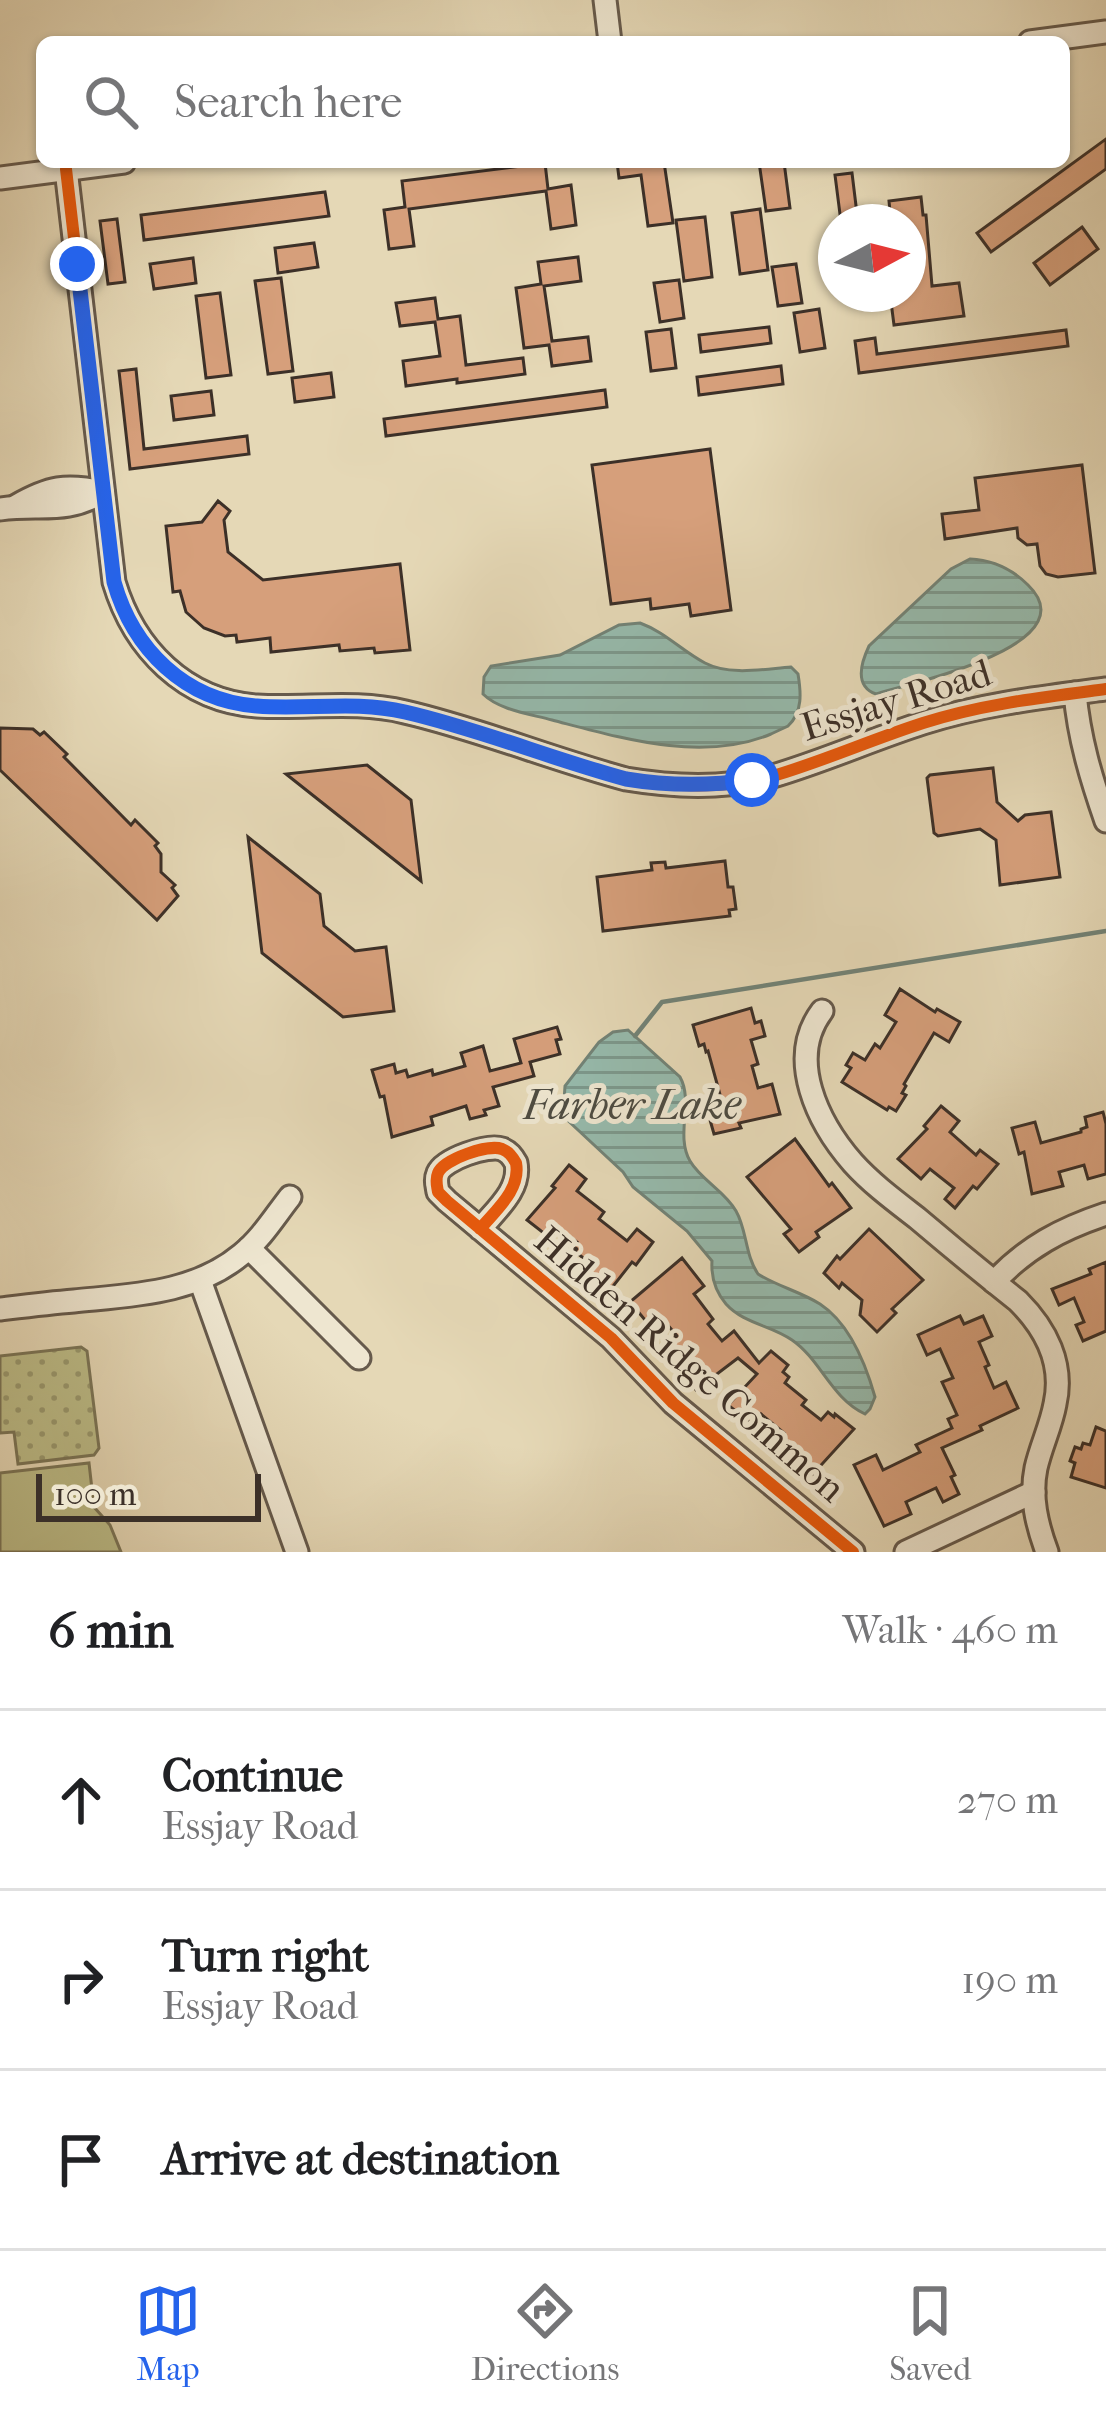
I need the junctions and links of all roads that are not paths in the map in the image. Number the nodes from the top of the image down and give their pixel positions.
1 (604, 0) edge
2 (1106, 32) edge
3 (609, 36) edge
4 (1070, 37) edge
5 (74, 168) edge
6 (66, 169) junction
7 (0, 178) edge
8 (103, 492) junction
9 (8, 508) edge
10 (1106, 688) edge
11 (1076, 693) junction
12 (1106, 820) edge
13 (822, 1011) dead end
14 (290, 1197) dead end
15 (1106, 1214) edge
16 (480, 1229) dead end
17 (249, 1248) junction
18 (200, 1280) junction
19 (994, 1282) junction
20 (0, 1310) edge
21 (358, 1358) dead end
22 (1034, 1492) junction
23 (297, 1552) edge
24 (853, 1552) edge
25 (906, 1552) edge
26 (1047, 1552) edge

1 - 3 street
2 - 4 street
5 - 6 street
6 - 7 street
6 - 8 street, Essjay Road
8 - 9 street
8 - 11 street, Essjay Road
10 - 11 street, Essjay Road
11 - 12 street
13 - 19 street
14 - 17 street
15 - 19 street
16 - 24 street, Hidden Ridge Common
17 - 18 street
17 - 21 street
18 - 20 street
18 - 23 street
19 - 22 street
22 - 25 street
22 - 26 street

